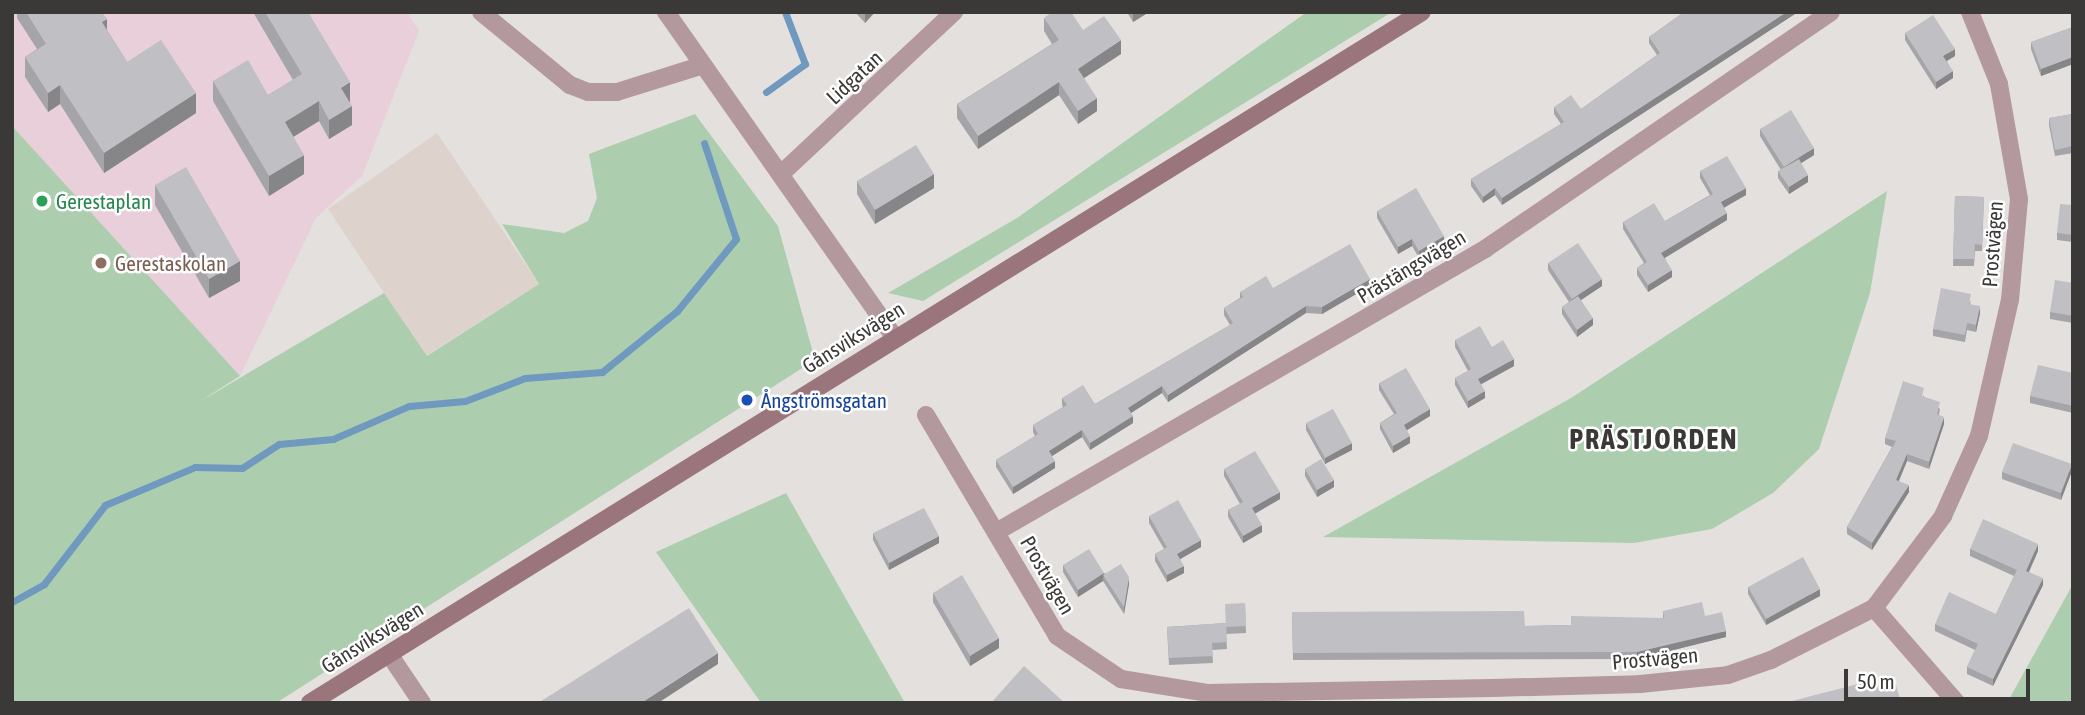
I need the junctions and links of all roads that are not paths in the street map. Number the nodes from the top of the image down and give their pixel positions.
1 (481, 12) edge
2 (666, 12) edge
3 (954, 12) edge
4 (1422, 12) edge
5 (1831, 12) edge
6 (1970, 12) edge
7 (703, 65) junction
8 (782, 173) junction
9 (895, 338) junction
10 (926, 415) dead end
11 (998, 531) junction
12 (1874, 608) junction
13 (389, 654) junction
14 (310, 703) edge
15 (422, 703) edge
16 (1957, 703) edge

1 - 7 street
2 - 7 street
3 - 8 street, Lidgatan
4 - 9 main road, Gånsviksvägen
5 - 11 street, Prästängsvägen
6 - 12 street, Prostvägen
7 - 8 street
8 - 9 street
9 - 13 main road, Gånsviksvägen
10 - 11 street, Prostvägen
11 - 12 street, Prostvägen
12 - 16 street
13 - 14 main road, Gånsviksvägen
13 - 15 street

